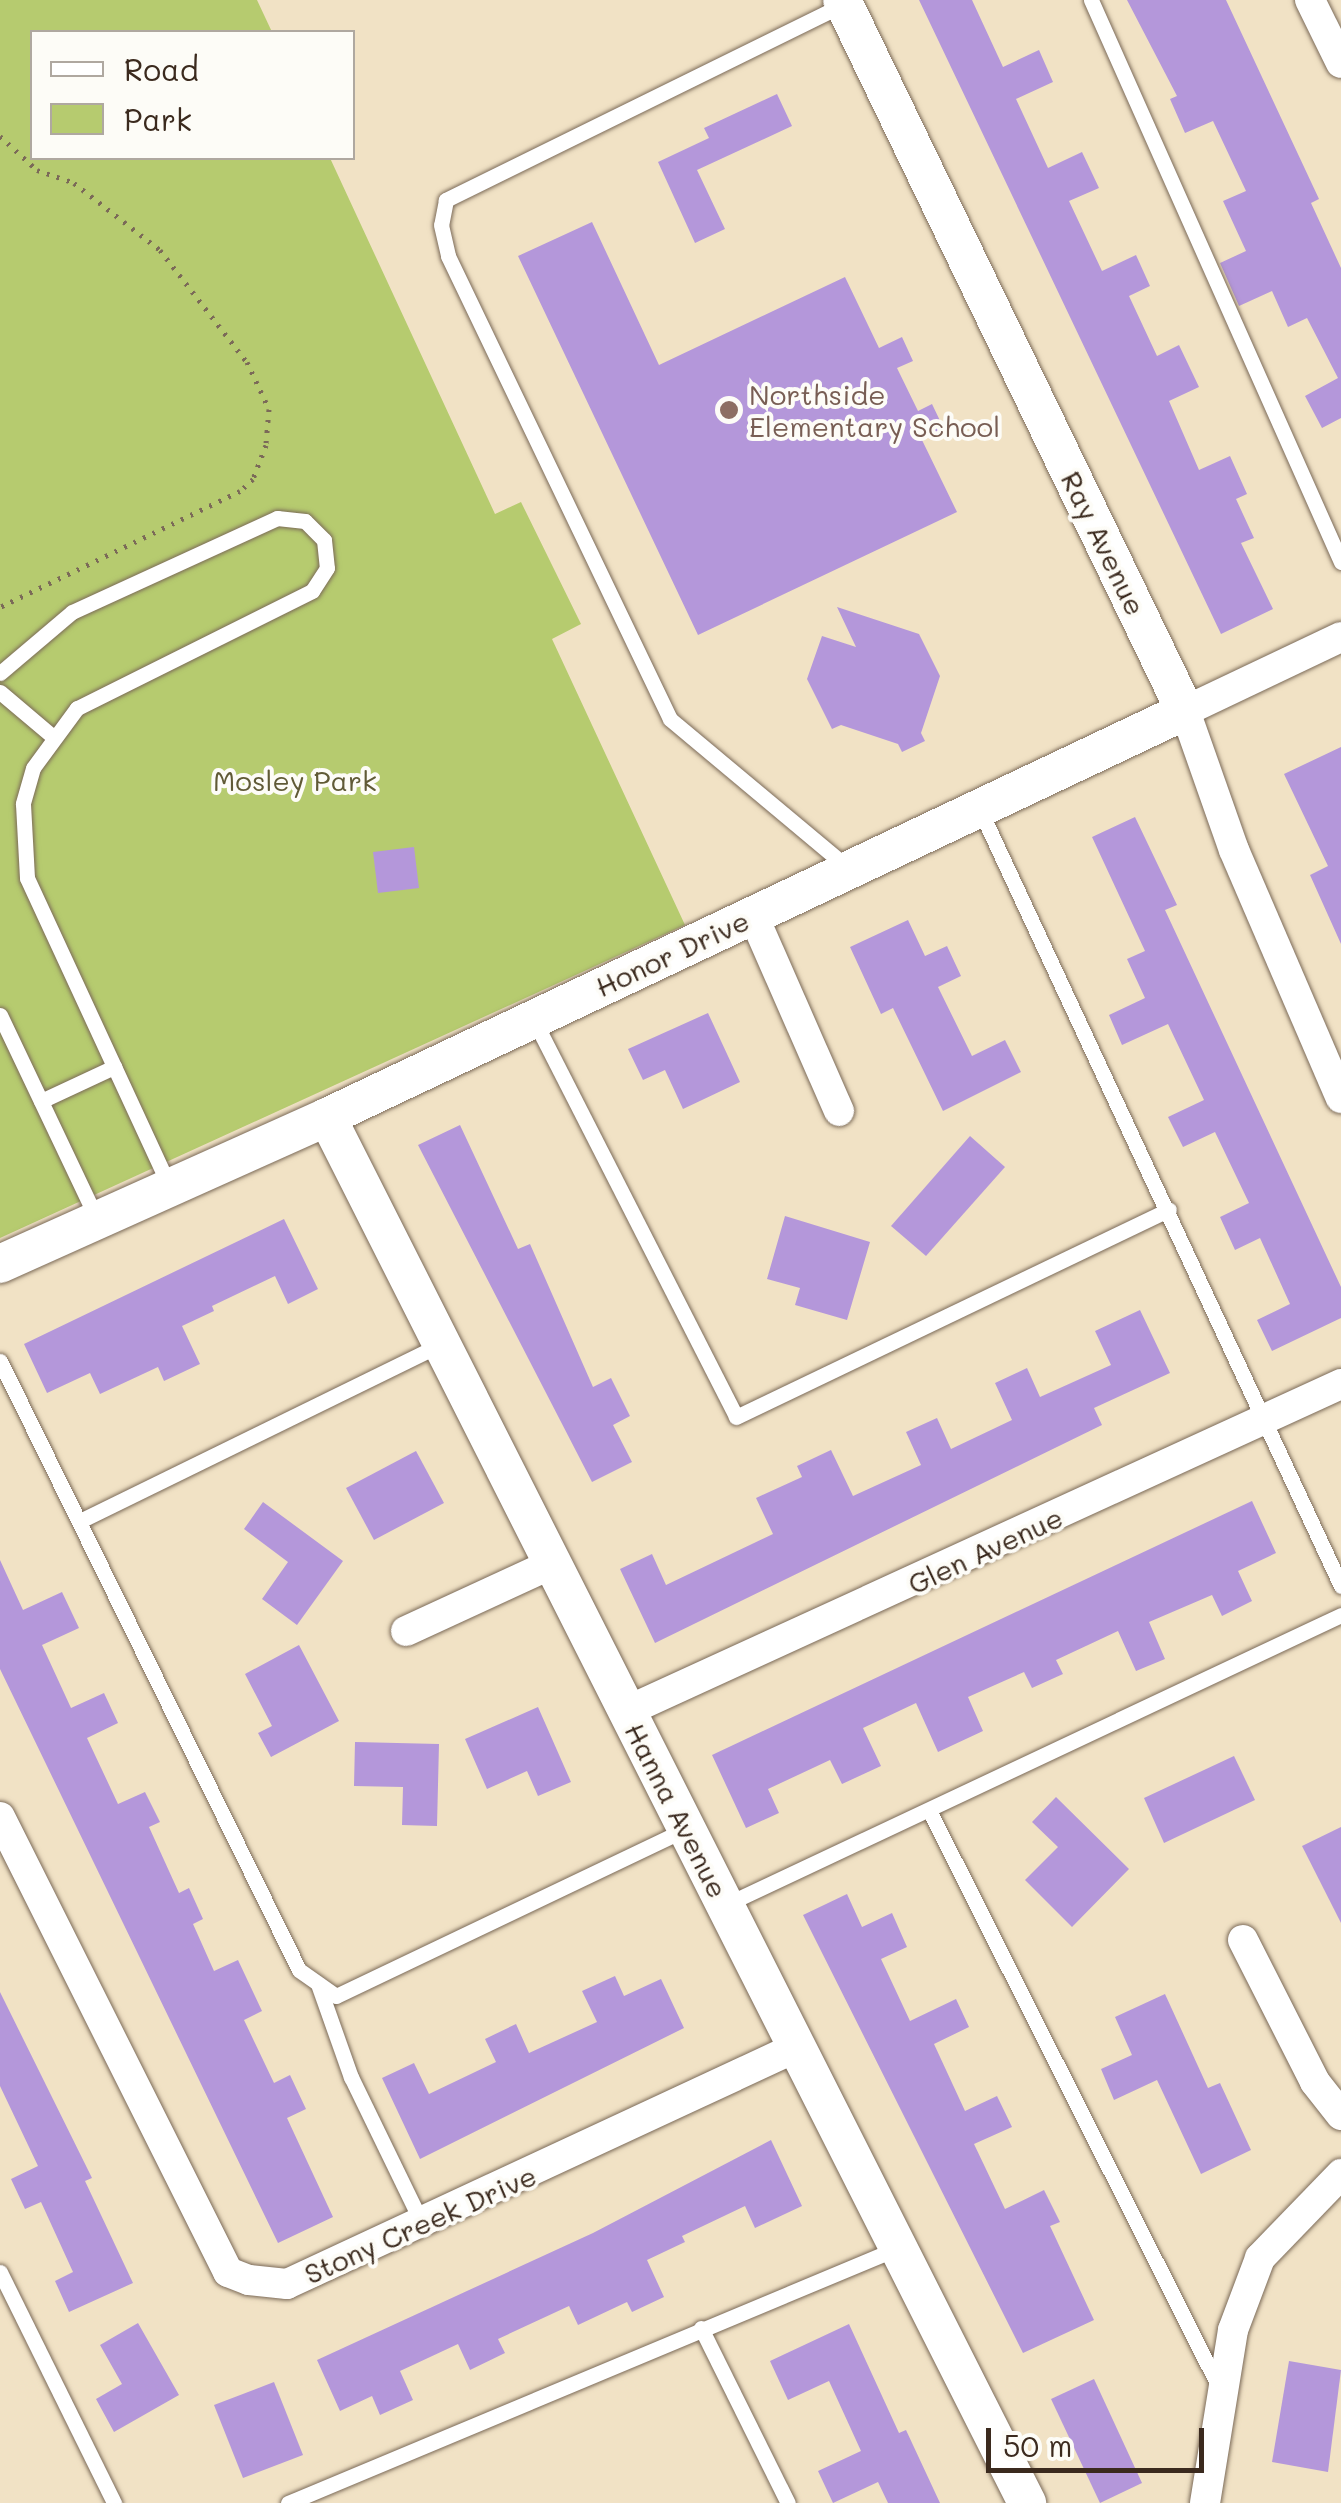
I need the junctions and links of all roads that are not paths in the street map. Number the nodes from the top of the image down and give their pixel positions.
1 (1091, 0) edge
2 (1310, 0) edge
3 (843, 2) edge
4 (1341, 63) edge
5 (1341, 562) edge
6 (1341, 637) edge
7 (0, 673) edge
8 (0, 692) edge
9 (1186, 711) junction
10 (52, 736) junction
11 (980, 808) junction
12 (850, 869) junction
13 (753, 914) junction
14 (0, 1014) edge
15 (533, 1019) junction
16 (114, 1067) junction
17 (1341, 1098) edge
18 (41, 1100) junction
19 (839, 1112) dead end
20 (326, 1117) junction
21 (170, 1188) junction
22 (1169, 1210) junction
23 (98, 1221) junction
24 (0, 1264) edge
25 (441, 1344) junction
26 (0, 1361) edge
27 (1341, 1384) edge
28 (1268, 1418) junction
29 (82, 1520) junction
30 (552, 1564) junction
31 (1341, 1586) edge
32 (1341, 1614) edge
33 (406, 1632) dead end
34 (627, 1711) junction
35 (930, 1812) junction
36 (0, 1817) edge
37 (684, 1830) junction
38 (724, 1905) junction
39 (1242, 1940) dead end
40 (318, 1984) junction
41 (797, 2048) junction
42 (1341, 2115) edge
43 (1341, 2174) edge
44 (422, 2224) junction
45 (898, 2248) junction
46 (0, 2272) edge
47 (701, 2328) junction
48 (1224, 2397) junction
49 (114, 2503) edge
50 (288, 2503) edge
51 (788, 2503) edge
52 (1027, 2503) edge
53 (1205, 2503) edge

1 - 5 lane
2 - 4 street
3 - 9 street, Ray Avenue
3 - 12 lane
6 - 9 street, Honor Drive
7 - 10 lane
8 - 10 lane
9 - 11 street, Honor Drive
9 - 17 street, Ray Avenue
10 - 16 lane
11 - 12 street, Honor Drive
11 - 22 lane
12 - 13 street, Honor Drive
13 - 15 street, Honor Drive
13 - 19 street
14 - 18 lane
15 - 20 street, Honor Drive
15 - 22 lane
16 - 18 lane
16 - 21 lane
18 - 23 lane
20 - 21 street, Honor Drive
20 - 25 street, Hanna Avenue
21 - 23 street, Honor Drive
22 - 28 lane
23 - 24 street, Honor Drive
25 - 29 lane
25 - 30 street, Hanna Avenue
26 - 29 lane
27 - 28 street, Glen Avenue
28 - 31 lane
28 - 34 street, Glen Avenue
29 - 40 lane
30 - 33 street
30 - 34 street, Hanna Avenue
32 - 35 lane
34 - 37 street, Hanna Avenue
35 - 38 lane
35 - 48 lane
36 - 44 street, Stony Creek Drive
37 - 38 street, Hanna Avenue
37 - 40 lane
38 - 41 street, Hanna Avenue
39 - 42 street
40 - 44 lane
41 - 44 street, Stony Creek Drive
41 - 45 street, Hanna Avenue
43 - 48 street
45 - 47 lane
45 - 52 street, Hanna Avenue
46 - 49 lane
47 - 50 lane
47 - 51 lane
48 - 53 street

